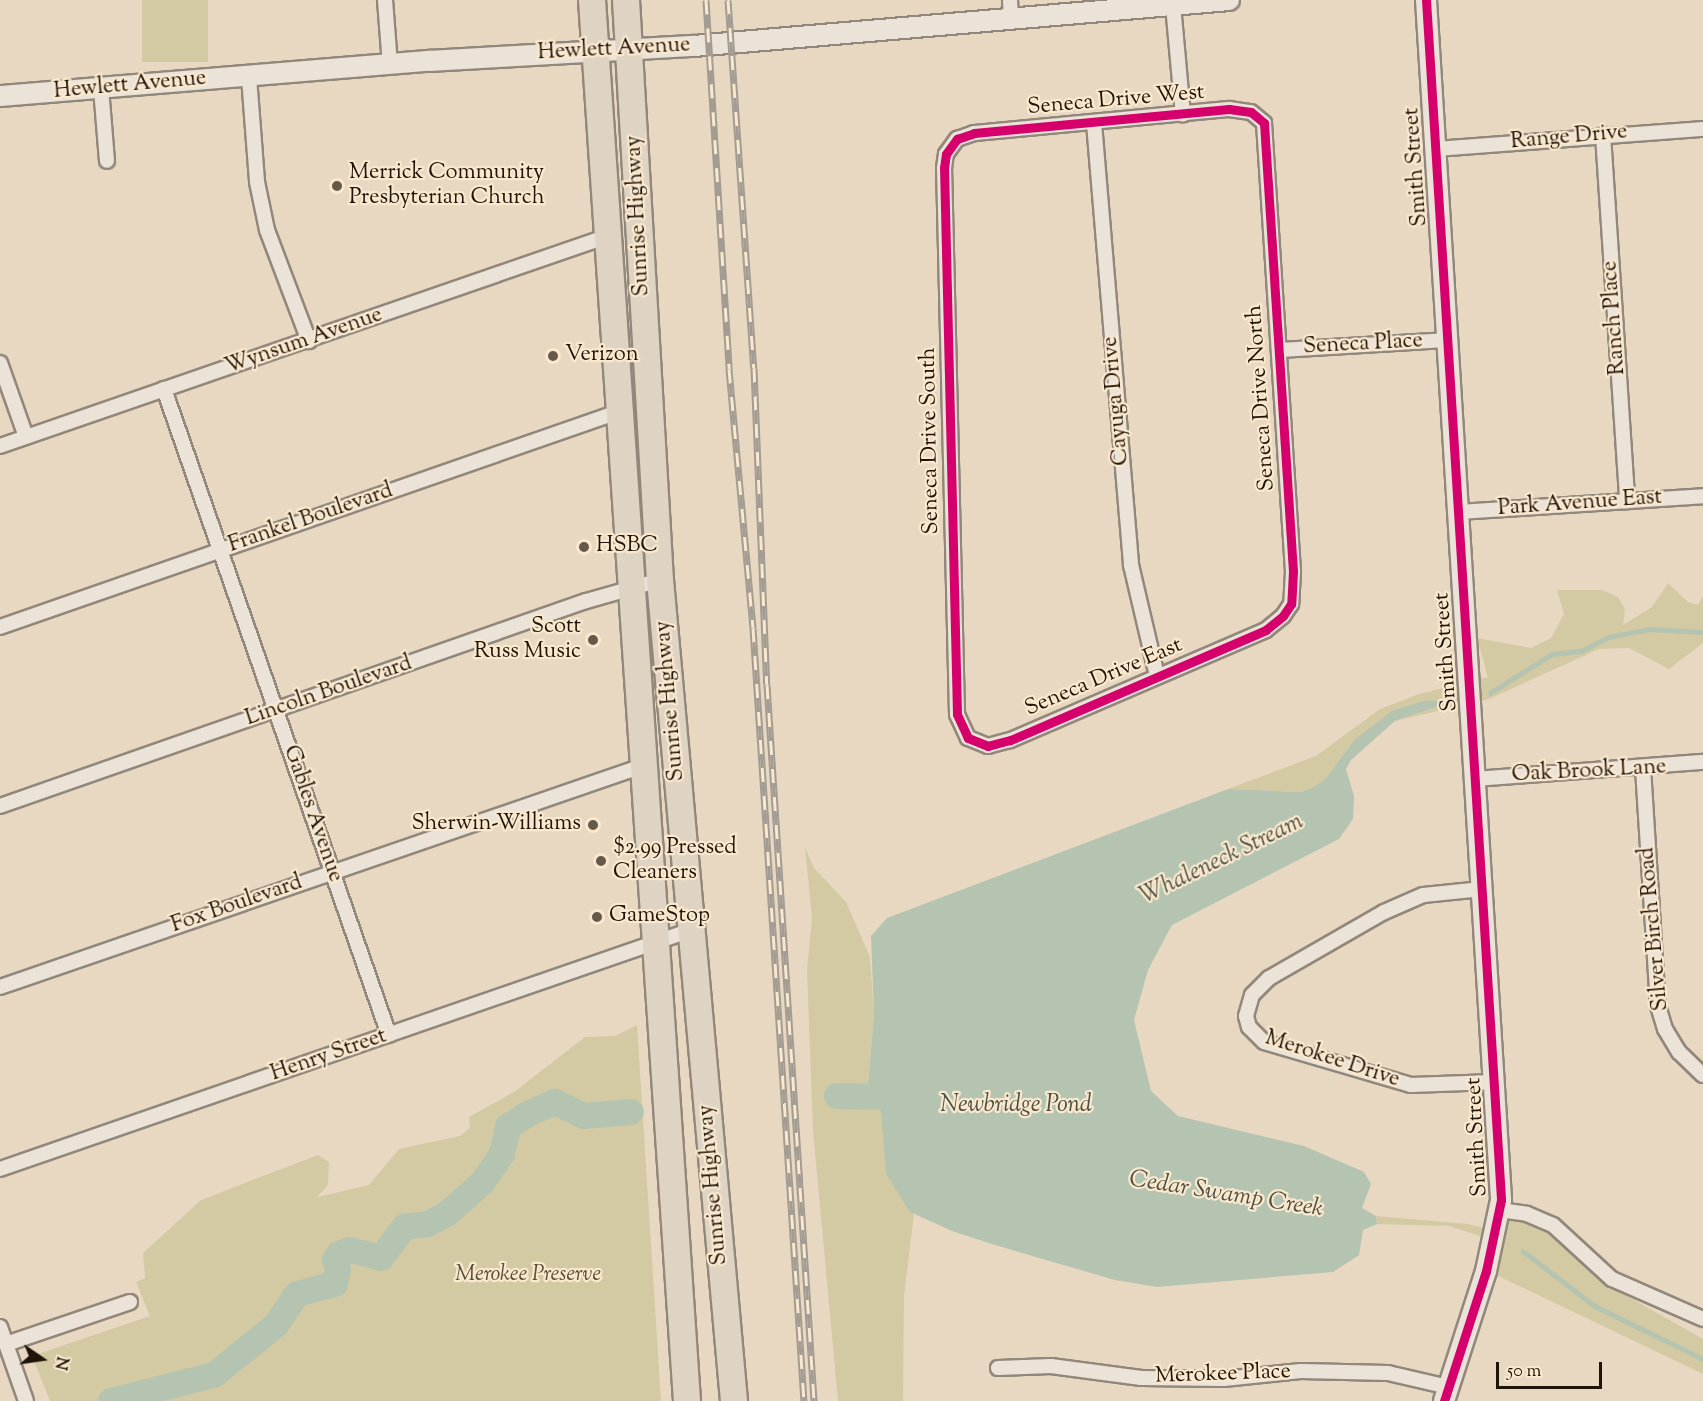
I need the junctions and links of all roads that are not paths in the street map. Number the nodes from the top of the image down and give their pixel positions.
1 (385, 0) edge
2 (592, 0) edge
3 (626, 0) edge
4 (1228, 0) edge
5 (1426, 0) edge
6 (1173, 5) junction
7 (1010, 9) edge
8 (630, 50) junction
9 (596, 52) junction
10 (390, 65) junction
11 (249, 76) junction
12 (101, 88) junction
13 (0, 96) edge
14 (1183, 115) junction
15 (1094, 123) junction
16 (1703, 129) edge
17 (1603, 135) junction
18 (1436, 149) junction
19 (946, 154) joint
20 (1266, 154) joint
21 (107, 161) dead end
22 (608, 236) junction
23 (1447, 340) junction
24 (309, 341) junction
25 (1279, 350) junction
26 (0, 363) edge
27 (164, 389) junction
28 (621, 411) junction
29 (26, 437) junction
30 (0, 446) edge
31 (1703, 496) edge
32 (1627, 501) junction
33 (1458, 512) junction
34 (220, 550) junction
35 (660, 579) junction
36 (633, 587) junction
37 (0, 627) edge
38 (1266, 630) joint
39 (1157, 676) junction
40 (276, 711) junction
41 (961, 727) joint
42 (1703, 762) edge
43 (645, 765) junction
44 (1643, 768) junction
45 (1475, 779) junction
46 (0, 806) edge
47 (332, 872) junction
48 (1482, 889) junction
49 (691, 930) junction
50 (657, 942) junction
51 (0, 987) edge
52 (389, 1035) junction
53 (1703, 1075) edge
54 (1494, 1082) junction
55 (0, 1169) edge
56 (1500, 1210) junction
57 (129, 1302) dead end
58 (1703, 1319) edge
59 (0, 1327) edge
60 (6, 1344) junction
61 (998, 1368) dead end
62 (1446, 1394) edge
63 (26, 1401) edge
64 (687, 1401) edge
65 (734, 1401) edge

1 - 10 street
2 - 9 highway, Sunrise Highway
3 - 8 highway, Sunrise Highway
4 - 6 street, Hewlett Avenue
5 - 18 street, Smith Street
6 - 7 street, Hewlett Avenue
6 - 14 street
7 - 8 street, Hewlett Avenue
8 - 9 street, Hewlett Avenue
8 - 35 highway, Sunrise Highway
9 - 10 street, Hewlett Avenue
9 - 22 highway, Sunrise Highway
10 - 11 street, Hewlett Avenue
11 - 12 street, Hewlett Avenue
11 - 24 street
12 - 13 street, Hewlett Avenue
12 - 21 street
14 - 15 street, Seneca Drive West
14 - 20 street, Seneca Drive West
15 - 19 street, Seneca Drive West
15 - 39 street, Cayuga Drive
16 - 17 street, Range Drive
17 - 18 street, Range Drive
17 - 32 street, Ranch Place
18 - 23 street, Smith Street
19 - 41 street, Seneca Drive South
20 - 25 street, Seneca Drive North
22 - 24 street, Wynsum Avenue
22 - 28 highway, Sunrise Highway
23 - 25 street, Seneca Place
23 - 33 street, Smith Street
24 - 27 street, Wynsum Avenue
25 - 38 street, Seneca Drive North
26 - 29 street
27 - 29 street, Wynsum Avenue
27 - 34 street, Gables Avenue
28 - 34 street, Frankel Boulevard
28 - 36 highway, Sunrise Highway
29 - 30 street, Wynsum Avenue
31 - 32 street, Park Avenue East
32 - 33 street, Park Avenue East
33 - 45 street, Smith Street
34 - 37 street, Frankel Boulevard
34 - 40 street, Gables Avenue
35 - 36 street, Lincoln Boulevard
35 - 49 highway, Sunrise Highway
36 - 40 street, Lincoln Boulevard
36 - 43 highway, Sunrise Highway
38 - 39 street, Seneca Drive East
39 - 41 street, Seneca Drive East
40 - 46 street, Lincoln Boulevard
40 - 47 street, Gables Avenue
42 - 44 street, Oak Brook Lane
43 - 47 street, Fox Boulevard
43 - 50 highway, Sunrise Highway
44 - 45 street, Oak Brook Lane
44 - 53 street, Silver Birch Road
45 - 48 street, Smith Street
47 - 51 street, Fox Boulevard
47 - 52 street, Gables Avenue
48 - 54 street, Smith Street
48 - 54 street, Merokee Drive
49 - 50 street, Henry Street
49 - 65 highway, Sunrise Highway
50 - 52 street, Henry Street
50 - 64 highway, Sunrise Highway
52 - 55 street, Henry Street
54 - 56 street, Smith Street
56 - 58 street
56 - 62 street, Smith Street
57 - 60 street
59 - 60 street
60 - 63 street
61 - 62 street, Merokee Place

